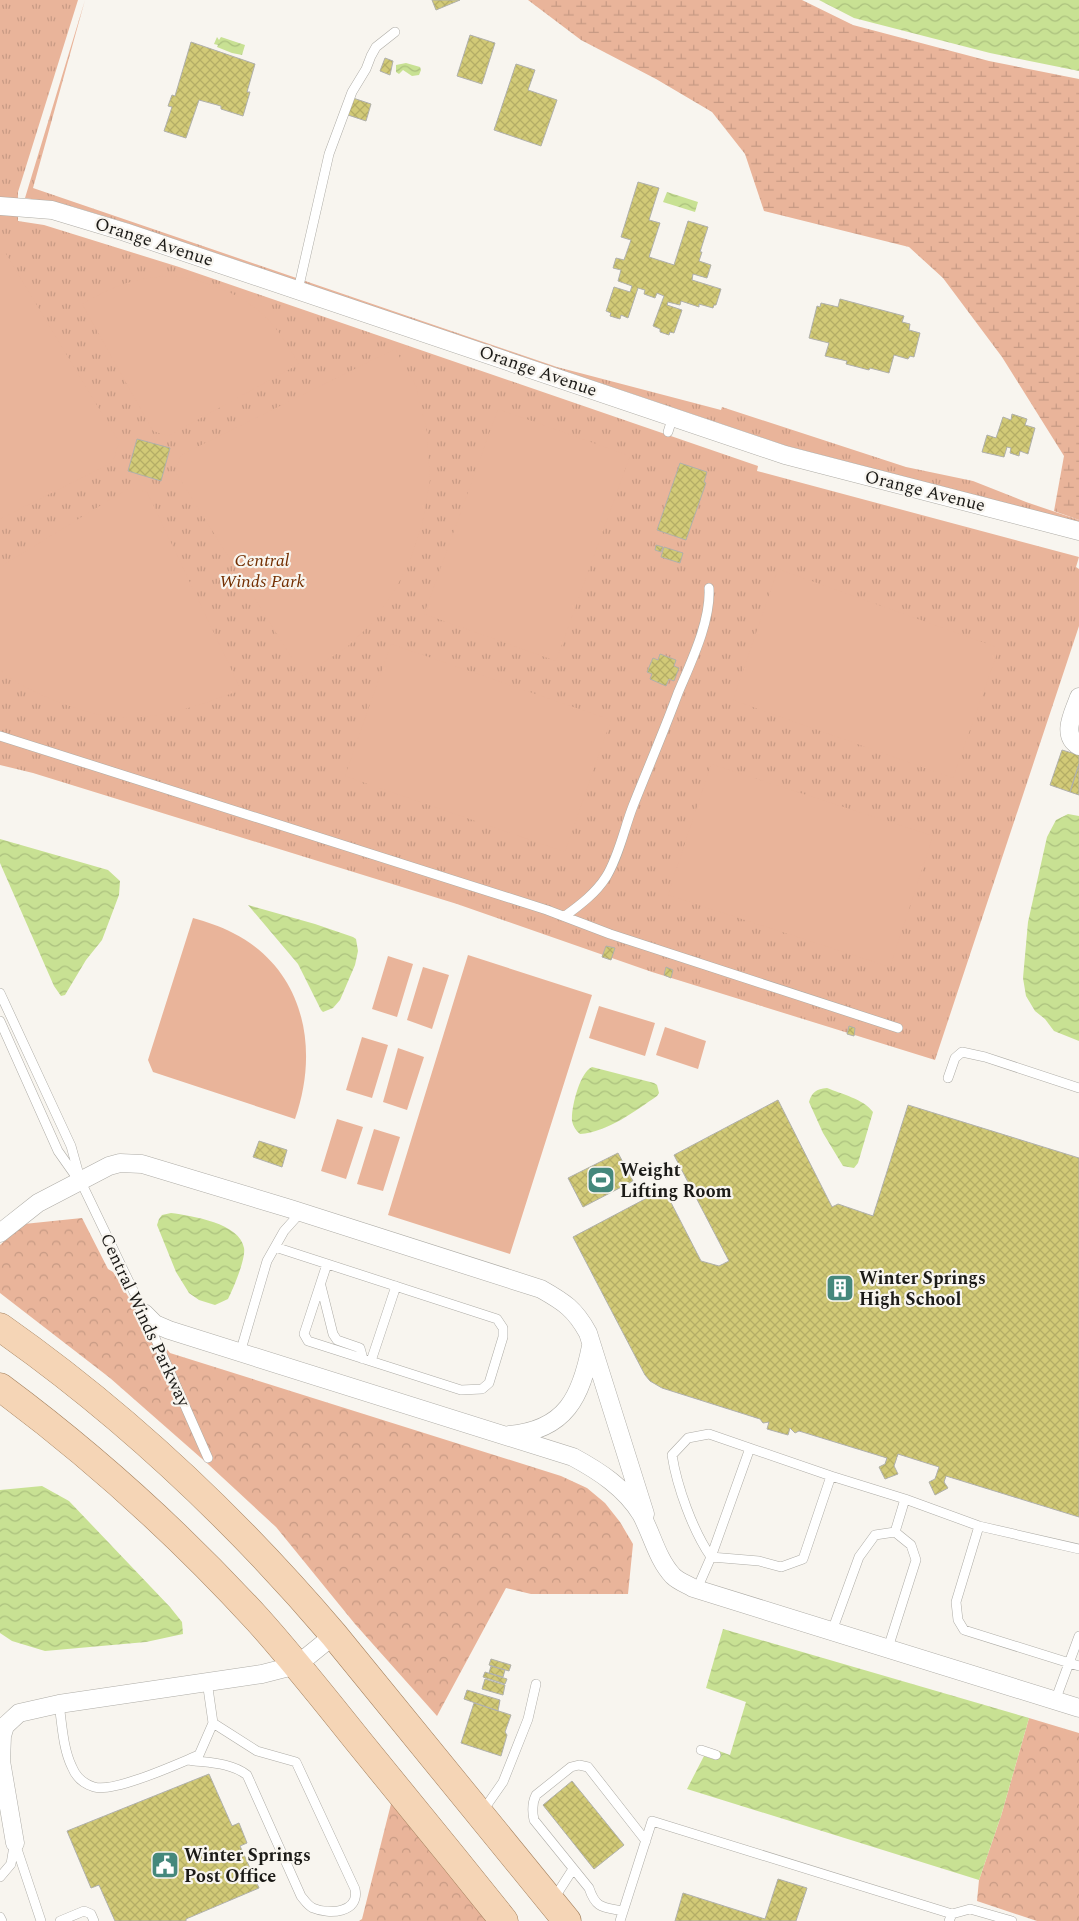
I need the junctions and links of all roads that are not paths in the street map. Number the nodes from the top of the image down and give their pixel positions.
1 (394, 32) dead end
2 (0, 206) edge
3 (298, 290) junction
4 (1079, 531) edge
5 (709, 588) dead end
6 (1079, 697) edge
7 (0, 736) edge
8 (1079, 746) edge
9 (565, 916) junction
10 (0, 993) edge
11 (0, 1021) edge
12 (898, 1028) dead end
13 (948, 1078) dead end
14 (1079, 1088) edge
15 (80, 1182) junction
16 (301, 1212) junction
17 (0, 1233) edge
18 (275, 1247) junction
19 (327, 1264) junction
20 (320, 1285) junction
21 (396, 1286) junction
22 (144, 1313) junction
23 (0, 1327) edge
24 (592, 1345) junction
25 (240, 1353) junction
26 (367, 1360) junction
27 (0, 1387) edge
28 (503, 1435) junction
29 (750, 1448) junction
30 (208, 1458) dead end
31 (831, 1476) junction
32 (905, 1499) junction
33 (979, 1526) junction
34 (650, 1532) junction
35 (896, 1532) junction
36 (1079, 1549) edge
37 (711, 1557) junction
38 (697, 1589) junction
39 (832, 1631) junction
40 (334, 1635) junction
41 (1079, 1636) edge
42 (888, 1648) junction
43 (1075, 1664) edge
44 (297, 1665) junction
45 (207, 1681) junction
46 (536, 1684) dead end
47 (1055, 1701) junction
48 (59, 1704) junction
49 (1079, 1708) edge
50 (4, 1718) edge
51 (214, 1722) junction
52 (701, 1750) dead end
53 (716, 1756) dead end
54 (187, 1760) junction
55 (480, 1814) junction
56 (646, 1841) junction
57 (14, 1844) junction
58 (573, 1869) junction
59 (1, 1876) edge
60 (0, 1886) edge
61 (623, 1911) junction
62 (559, 1912) edge
63 (0, 1917) edge
64 (950, 1917) edge
65 (2, 1921) edge
66 (41, 1921) edge
67 (60, 1921) edge
68 (94, 1921) edge
69 (504, 1921) edge
70 (620, 1921) edge
71 (1012, 1921) edge

1 - 3 lane
2 - 3 street, Orange Avenue
3 - 4 street, Orange Avenue
5 - 9 lane
6 - 8 street
7 - 9 lane
9 - 12 lane
10 - 15 lane, Central Winds Parkway
11 - 15 lane, Central Winds Parkway
13 - 14 lane
15 - 16 street
15 - 17 street
15 - 22 lane, Central Winds Parkway
16 - 18 lane
16 - 24 street
18 - 19 lane
18 - 25 lane
19 - 20 lane
19 - 21 lane
20 - 26 lane
20 - 26 lane
21 - 26 lane
21 - 26 lane
22 - 25 street
22 - 30 lane, Central Winds Parkway
23 - 40 main road
24 - 28 street
24 - 34 street
25 - 28 street
27 - 44 main road
28 - 34 street
29 - 31 lane
29 - 37 lane
29 - 37 lane
31 - 32 lane
31 - 37 lane
32 - 33 lane
32 - 35 lane
33 - 36 lane
33 - 43 lane
34 - 38 street
35 - 39 lane
35 - 42 lane
37 - 38 lane
38 - 39 street
39 - 42 street
40 - 44 street
40 - 55 main road
41 - 43 lane
42 - 47 street
43 - 47 lane
44 - 45 street
44 - 69 main road
45 - 48 street
45 - 51 lane
46 - 55 lane
47 - 49 street
48 - 50 street
48 - 54 lane
50 - 57 street
51 - 54 lane
51 - 54 lane
52 - 53 lane
55 - 62 main road
56 - 58 lane
56 - 61 lane
56 - 64 lane
57 - 59 lane
57 - 66 lane
58 - 61 lane
58 - 62 lane
59 - 60 lane
61 - 70 lane
63 - 65 lane
64 - 71 lane
67 - 68 lane

